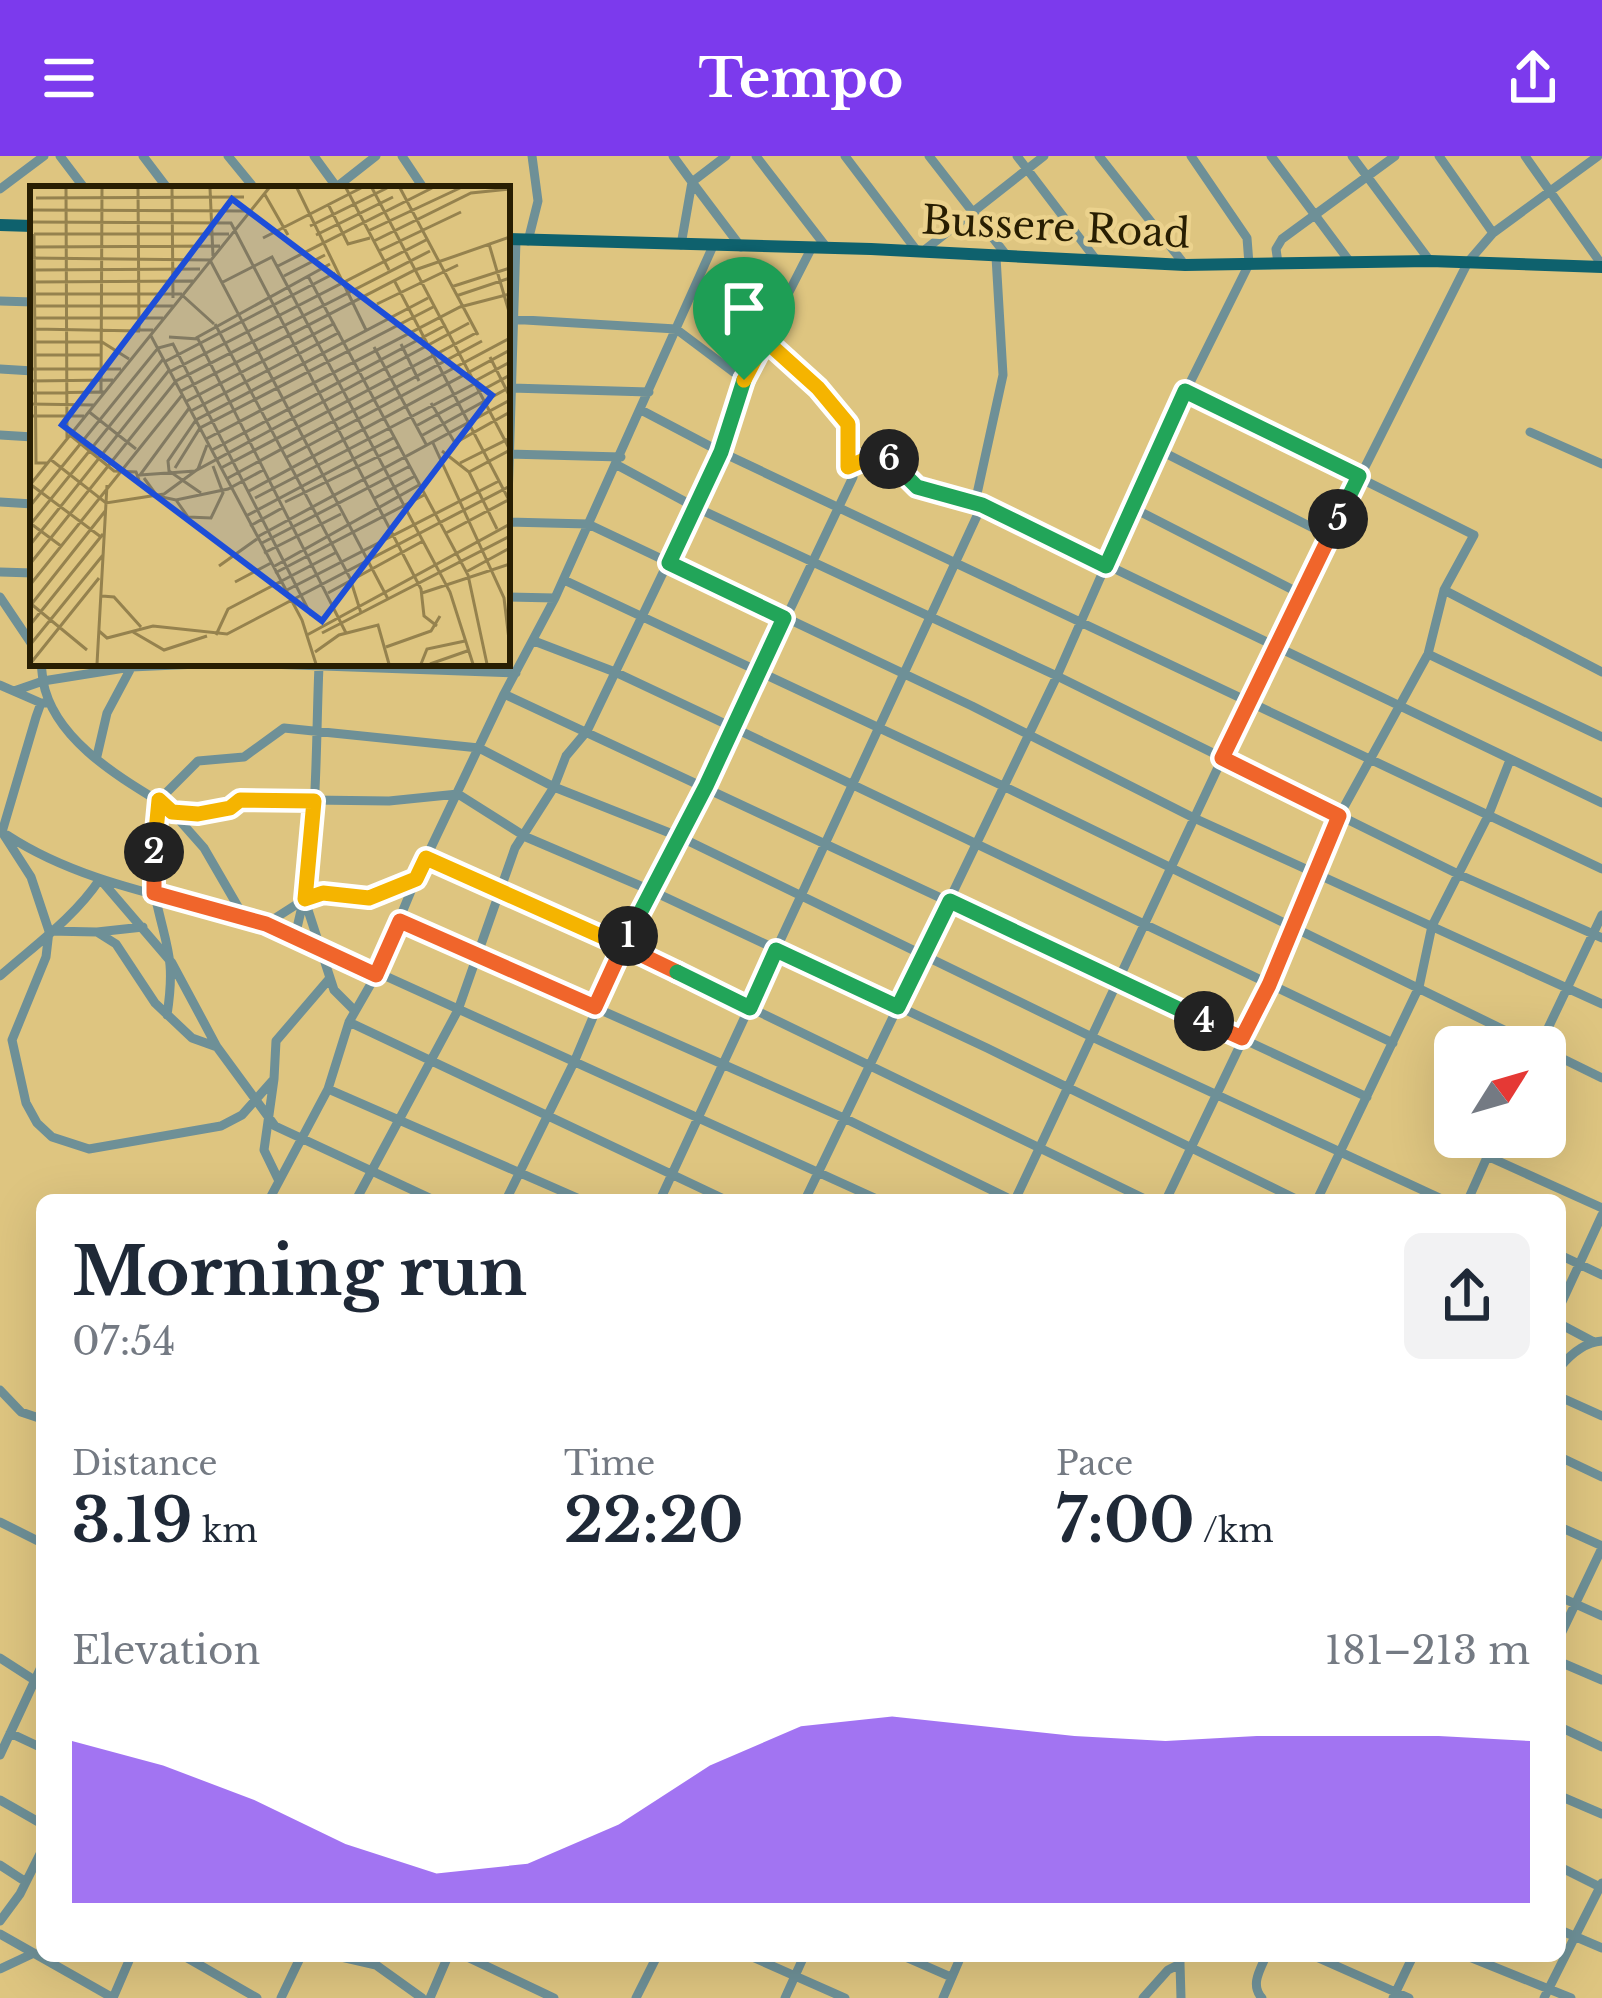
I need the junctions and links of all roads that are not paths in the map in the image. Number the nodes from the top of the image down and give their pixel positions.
1 (44, 156) edge
2 (60, 156) edge
3 (143, 156) edge
4 (228, 156) edge
5 (314, 156) edge
6 (376, 156) edge
7 (401, 156) edge
8 (532, 156) edge
9 (673, 156) edge
10 (726, 156) edge
11 (756, 156) edge
12 (845, 156) edge
13 (929, 156) edge
14 (1017, 156) edge
15 (1045, 156) edge
16 (1100, 156) edge
17 (1191, 156) edge
18 (1271, 156) edge
19 (1352, 156) edge
20 (1395, 156) edge
21 (1439, 156) edge
22 (1525, 156) edge
23 (1598, 156) edge
24 (1028, 170) junction
25 (1367, 177) junction
26 (692, 182) junction
27 (83, 186) edge
28 (166, 186) edge
29 (253, 186) edge
30 (335, 186) edge
31 (338, 186) edge
32 (422, 186) edge
33 (0, 189) edge
34 (1551, 189) junction
35 (971, 211) junction
36 (1316, 215) junction
37 (0, 225) edge
38 (30, 226) edge
39 (1493, 233) junction
40 (517, 240) edge
41 (680, 246) junction
42 (713, 246) junction
43 (741, 247) junction
44 (812, 248) junction
45 (827, 248) junction
46 (919, 251) junction
47 (1002, 258) junction
48 (1097, 261) junction
49 (1430, 261) junction
50 (1350, 262) junction
51 (1468, 262) junction
52 (1278, 263) junction
53 (1249, 264) junction
54 (1185, 265) junction
55 (1602, 266) edge
56 (0, 301) edge
57 (30, 302) edge
58 (510, 319) edge
59 (676, 328) junction
60 (765, 340) junction
61 (0, 369) edge
62 (30, 371) edge
63 (744, 380) junction
64 (510, 388) edge
65 (1185, 391) junction
66 (649, 392) junction
67 (641, 410) junction
68 (1530, 432) dead end
69 (0, 435) edge
70 (30, 437) edge
71 (1157, 449) junction
72 (721, 452) junction
73 (510, 454) edge
74 (619, 461) junction
75 (1602, 464) edge
76 (848, 467) junction
77 (1359, 476) junction
78 (0, 502) edge
79 (30, 504) edge
80 (978, 504) junction
81 (838, 506) junction
82 (694, 507) junction
83 (1133, 508) junction
84 (510, 522) edge
85 (588, 524) junction
86 (1329, 536) junction
87 (811, 562) junction
88 (956, 562) junction
89 (669, 563) junction
90 (1106, 566) junction
91 (0, 572) edge
92 (30, 573) edge
93 (563, 580) junction
94 (1444, 590) junction
95 (1300, 594) junction
96 (0, 597) edge
97 (510, 597) edge
98 (556, 598) junction
99 (784, 618) junction
100 (932, 618) junction
101 (641, 619) junction
102 (1082, 622) junction
103 (534, 640) junction
104 (30, 642) edge
105 (1275, 646) junction
106 (1428, 654) junction
107 (510, 661) edge
108 (41, 666) edge
109 (126, 666) edge
110 (131, 666) edge
111 (319, 666) edge
112 (343, 666) edge
113 (758, 671) junction
114 (615, 672) junction
115 (1602, 672) edge
116 (512, 673) junction
117 (905, 676) junction
118 (1057, 676) junction
119 (43, 680) junction
120 (0, 685) edge
121 (14, 692) junction
122 (504, 694) junction
123 (44, 703) junction
124 (1248, 703) junction
125 (1403, 705) junction
126 (734, 728) junction
127 (878, 728) junction
128 (587, 730) junction
129 (316, 732) junction
130 (1028, 734) junction
131 (1602, 736) edge
132 (479, 748) junction
133 (97, 756) junction
134 (1222, 758) junction
135 (1370, 760) junction
136 (1510, 760) junction
137 (851, 785) junction
138 (706, 786) junction
139 (554, 787) junction
140 (1003, 787) junction
141 (458, 794) junction
142 (159, 800) junction
143 (314, 801) junction
144 (1602, 803) edge
145 (172, 812) junction
146 (1339, 816) junction
147 (1488, 816) junction
148 (1195, 818) junction
149 (1, 831) edge
150 (526, 837) junction
151 (680, 837) junction
152 (824, 842) junction
153 (976, 845) junction
154 (426, 858) junction
155 (1172, 867) junction
156 (1602, 868) edge
157 (1316, 872) junction
158 (1460, 875) junction
159 (100, 879) junction
160 (416, 879) junction
161 (650, 890) junction
162 (500, 892) junction
163 (154, 893) junction
164 (800, 894) junction
165 (305, 899) junction
166 (950, 901) junction
167 (1602, 915) edge
168 (400, 921) junction
169 (266, 924) junction
170 (1144, 926) junction
171 (1292, 926) junction
172 (1432, 926) junction
173 (143, 927) junction
174 (49, 932) junction
175 (98, 932) junction
176 (295, 935) junction
177 (1598, 936) edge
178 (623, 946) junction
179 (320, 947) junction
180 (776, 950) junction
181 (925, 954) junction
182 (480, 956) junction
183 (172, 963) junction
184 (376, 975) junction
185 (0, 976) edge
186 (330, 978) junction
187 (1117, 982) junction
188 (1269, 985) junction
189 (1419, 987) junction
190 (1568, 987) junction
191 (1602, 1004) edge
192 (595, 1007) junction
193 (898, 1007) junction
194 (750, 1008) junction
195 (458, 1010) junction
196 (167, 1015) junction
197 (352, 1017) junction
198 (1497, 1026) edge
199 (1551, 1026) edge
200 (1091, 1037) junction
201 (1242, 1038) junction
202 (1393, 1042) junction
203 (217, 1047) junction
204 (575, 1060) junction
205 (1566, 1060) edge
206 (432, 1063) junction
207 (723, 1064) junction
208 (869, 1065) junction
209 (1602, 1078) edge
210 (274, 1079) junction
211 (1068, 1087) junction
212 (328, 1089) junction
213 (1216, 1095) junction
214 (1367, 1096) junction
215 (254, 1102) junction
216 (549, 1115) junction
217 (698, 1117) junction
218 (400, 1118) junction
219 (844, 1118) junction
220 (268, 1120) junction
221 (300, 1141) junction
222 (1041, 1145) junction
223 (1189, 1150) junction
224 (1342, 1150) junction
225 (1486, 1158) edge
226 (1491, 1158) edge
227 (370, 1171) junction
228 (521, 1172) junction
229 (819, 1172) junction
230 (672, 1173) junction
231 (279, 1180) junction
232 (272, 1194) edge
233 (359, 1194) edge
234 (421, 1194) edge
235 (509, 1194) edge
236 (569, 1194) edge
237 (663, 1194) edge
238 (714, 1194) edge
239 (809, 1194) edge
240 (866, 1194) edge
241 (1002, 1194) edge
242 (1017, 1194) edge
243 (1135, 1194) edge
244 (1169, 1194) edge
245 (1285, 1194) edge
246 (1320, 1194) edge
247 (1432, 1194) edge
248 (1471, 1194) edge
249 (1565, 1194) edge
250 (1566, 1194) edge
251 (1602, 1212) edge
252 (1566, 1259) edge
253 (1579, 1264) junction
254 (1602, 1275) edge
255 (1566, 1293) edge
256 (1566, 1327) edge
257 (1599, 1343) edge
258 (1566, 1359) edge
259 (0, 1390) edge
260 (1566, 1400) edge
261 (1602, 1416) edge
262 (36, 1417) edge
263 (1566, 1460) edge
264 (1602, 1477) edge
265 (0, 1522) edge
266 (1566, 1530) edge
267 (36, 1540) edge
268 (1602, 1547) edge
269 (1566, 1600) edge
270 (1576, 1604) junction
271 (1602, 1616) edge
272 (1566, 1624) edge
273 (0, 1658) edge
274 (1566, 1665) edge
275 (1602, 1680) edge
276 (36, 1681) edge
277 (36, 1688) edge
278 (1566, 1730) edge
279 (10, 1733) junction
280 (36, 1745) edge
281 (1602, 1747) edge
282 (0, 1755) edge
283 (1566, 1799) edge
284 (0, 1800) edge
285 (1602, 1814) edge
286 (36, 1821) edge
287 (36, 1862) edge
288 (0, 1865) edge
289 (1566, 1870) edge
290 (26, 1882) junction
291 (1601, 1885) edge
292 (0, 1921) edge
293 (1566, 1933) edge
294 (0, 1934) edge
295 (1574, 1936) junction
296 (1602, 1948) edge
297 (34, 1953) joint
298 (1566, 1953) edge
299 (50, 1962) edge
300 (128, 1962) edge
301 (194, 1962) edge
302 (298, 1962) edge
303 (363, 1962) edge
304 (445, 1962) edge
305 (477, 1962) edge
306 (654, 1962) edge
307 (764, 1962) edge
308 (801, 1962) edge
309 (917, 1962) edge
310 (958, 1962) edge
311 (1178, 1962) edge
312 (1180, 1962) edge
313 (1264, 1962) edge
314 (1326, 1962) edge
315 (1410, 1962) edge
316 (1479, 1962) edge
317 (1561, 1962) edge
318 (0, 1969) edge
319 (795, 1975) junction
320 (951, 1977) junction
321 (1546, 1994) edge
322 (1395, 1995) edge
323 (257, 1998) edge
324 (281, 1998) edge
325 (426, 1998) edge
326 (554, 1998) edge
327 (636, 1998) edge
328 (784, 1998) edge
329 (845, 1998) edge
330 (943, 1998) edge
331 (1143, 1998) edge
332 (1181, 1998) edge
333 (1262, 1998) edge
334 (1409, 1998) edge
335 (1571, 1998) edge

1 - 33 street
2 - 27 street
3 - 28 street
4 - 29 street
5 - 30 street
6 - 31 street
7 - 32 street
8 - 40 street
9 - 26 street
10 - 26 street
11 - 45 street
12 - 46 street
13 - 35 street
14 - 24 street
15 - 24 street
16 - 54 street
17 - 53 street
18 - 36 street
19 - 25 street
20 - 25 street
21 - 39 street
22 - 34 street
23 - 34 street
24 - 35 street
24 - 48 street
25 - 36 street
25 - 49 street
26 - 41 street
26 - 43 street
34 - 39 street
34 - 55 street
35 - 46 street
35 - 47 street
36 - 50 street
36 - 52 street
37 - 38 main road
39 - 51 street
40 - 41 main road, Bussere Road
40 - 58 street
41 - 42 main road, Bussere Road
42 - 43 main road, Bussere Road
42 - 59 street
43 - 44 main road, Bussere Road
44 - 45 main road, Bussere Road
44 - 60 street
45 - 46 main road, Bussere Road
46 - 47 main road, Bussere Road
47 - 48 main road, Bussere Road
47 - 80 street
48 - 54 main road, Bussere Road
49 - 50 main road, Bussere Road
49 - 51 main road, Bussere Road
50 - 52 main road, Bussere Road
51 - 55 main road, Bussere Road
51 - 77 street
52 - 53 main road, Bussere Road
53 - 54 main road, Bussere Road
53 - 65 street
56 - 57 street
58 - 59 street
59 - 63 street
59 - 66 street
60 - 63 street
60 - 76 street
61 - 62 street
63 - 72 street
64 - 66 street
65 - 71 street
65 - 77 street
66 - 67 street
67 - 72 street
67 - 74 street
68 - 75 street
69 - 70 street
71 - 83 street
71 - 86 street
72 - 81 street
72 - 82 street
73 - 74 street
74 - 82 street
74 - 85 street
76 - 80 street
76 - 81 street
77 - 86 street
77 - 94 street
78 - 79 street
80 - 88 street
80 - 90 street
81 - 87 street
81 - 88 street
82 - 87 street
82 - 89 street
83 - 90 street
83 - 95 street
84 - 85 street
85 - 89 street
85 - 93 street
86 - 95 street
87 - 99 street
87 - 100 street
88 - 100 street
88 - 102 street
89 - 99 street
89 - 101 street
90 - 102 street
90 - 105 street
91 - 92 street
93 - 98 street
93 - 101 street
94 - 106 street
94 - 115 street
95 - 105 street
96 - 104 street
97 - 98 street
98 - 103 street
99 - 113 street
99 - 117 street
100 - 117 street
100 - 118 street
101 - 113 street
101 - 114 street
102 - 118 street
102 - 124 street
103 - 114 street
103 - 116 street
105 - 124 street
105 - 125 street
106 - 125 street
106 - 131 street
107 - 116 street
108 - 119 street
109 - 119 street
110 - 133 street
111 - 129 street
112 - 116 street
113 - 126 street
113 - 127 street
114 - 126 street
114 - 128 street
116 - 122 street
117 - 127 street
117 - 130 street
118 - 130 street
118 - 134 street
119 - 121 street
119 - 123 street
120 - 121 street
121 - 123 street
122 - 128 street
122 - 132 street
123 - 133 street
123 - 149 street
124 - 134 street
124 - 135 street
125 - 135 street
125 - 136 street
126 - 137 street
126 - 138 street
127 - 137 street
127 - 140 street
128 - 138 street
128 - 139 street
129 - 132 street
129 - 142 street
129 - 143 street
130 - 140 street
130 - 148 street
132 - 139 street
132 - 141 street
133 - 142 street
134 - 146 street
134 - 148 street
135 - 146 street
135 - 147 street
136 - 144 street
136 - 147 street
137 - 152 street
137 - 153 street
138 - 151 street
138 - 152 street
139 - 150 street
139 - 151 street
140 - 153 street
140 - 155 street
141 - 143 street
141 - 150 street
141 - 154 street
142 - 145 street
142 - 163 street
143 - 145 street
143 - 165 street
145 - 169 street
146 - 157 street
146 - 158 street
147 - 156 street
147 - 158 street
148 - 155 street
148 - 157 street
149 - 159 street
149 - 174 street
150 - 161 street
150 - 162 street
151 - 161 street
151 - 164 street
152 - 164 street
152 - 166 street
153 - 166 street
153 - 170 street
154 - 160 street
154 - 162 street
155 - 170 street
155 - 171 street
157 - 171 street
157 - 172 street
158 - 172 street
158 - 177 street
159 - 163 street
159 - 173 street
159 - 174 street
160 - 165 street
160 - 168 street
161 - 178 street
161 - 180 street
162 - 178 street
162 - 182 street
163 - 169 street
163 - 183 street
164 - 180 street
164 - 181 street
165 - 169 street
165 - 176 street
165 - 179 street
166 - 181 street
166 - 187 street
167 - 177 street
168 - 182 street
168 - 184 street
169 - 176 street
170 - 187 street
170 - 188 street
171 - 188 street
171 - 189 street
172 - 189 street
172 - 190 street
173 - 175 street
173 - 183 street
174 - 175 street
174 - 185 street
174 - 215 street
175 - 196 street
176 - 179 street
177 - 190 street
178 - 192 street
178 - 194 street
179 - 184 street
179 - 186 street
180 - 193 street
180 - 194 street
181 - 193 street
181 - 200 street
182 - 192 street
182 - 195 street
183 - 196 street
183 - 203 street
184 - 195 street
184 - 197 street
186 - 197 street
186 - 210 street
187 - 200 street
187 - 201 street
188 - 201 street
188 - 202 street
189 - 198 street
189 - 202 street
190 - 191 street
190 - 199 street
192 - 204 street
192 - 207 street
193 - 208 street
193 - 211 street
194 - 207 street
194 - 208 street
195 - 204 street
195 - 206 street
196 - 203 street
197 - 206 street
197 - 212 street
200 - 211 street
200 - 213 street
201 - 213 street
201 - 214 street
202 - 214 street
203 - 215 street
204 - 216 street
204 - 217 street
205 - 209 street
206 - 216 street
206 - 218 street
207 - 217 street
207 - 219 street
208 - 219 street
208 - 222 street
210 - 215 street
210 - 220 street
211 - 222 street
211 - 223 street
212 - 218 street
212 - 221 street
213 - 223 street
213 - 224 street
214 - 224 street
215 - 220 street
216 - 228 street
216 - 230 street
217 - 229 street
217 - 230 street
218 - 227 street
218 - 228 street
219 - 229 street
219 - 241 street
220 - 221 street
220 - 231 street
221 - 227 street
221 - 231 street
222 - 242 street
222 - 243 street
223 - 244 street
223 - 245 street
224 - 246 street
224 - 247 street
225 - 248 street
226 - 249 street
227 - 233 street
227 - 234 street
228 - 235 street
228 - 236 street
229 - 239 street
229 - 240 street
230 - 237 street
230 - 238 street
231 - 232 street
250 - 251 street
251 - 253 street
252 - 253 street
253 - 254 street
253 - 255 street
256 - 257 street
257 - 258 street
259 - 262 street
260 - 261 street
263 - 264 street
265 - 267 street
266 - 268 street
268 - 270 street
269 - 270 street
270 - 271 street
270 - 272 street
273 - 276 street
274 - 275 street
277 - 279 street
278 - 281 street
279 - 280 street
279 - 282 street
283 - 285 street
284 - 286 street
287 - 290 street
288 - 290 street
289 - 291 street
290 - 292 street
291 - 295 street
293 - 295 street
294 - 297 street
295 - 296 street
295 - 298 street
297 - 318 street
299 - 300 street
301 - 323 street
302 - 324 street
303 - 325 street
304 - 325 street
305 - 326 street
306 - 327 street
307 - 319 street
308 - 319 street
309 - 320 street
310 - 320 street
311 - 331 street
312 - 332 street
313 - 333 street
314 - 322 street
315 - 322 street
316 - 321 street
317 - 321 street
319 - 328 street
319 - 329 street
320 - 330 street
321 - 335 street
322 - 334 street

